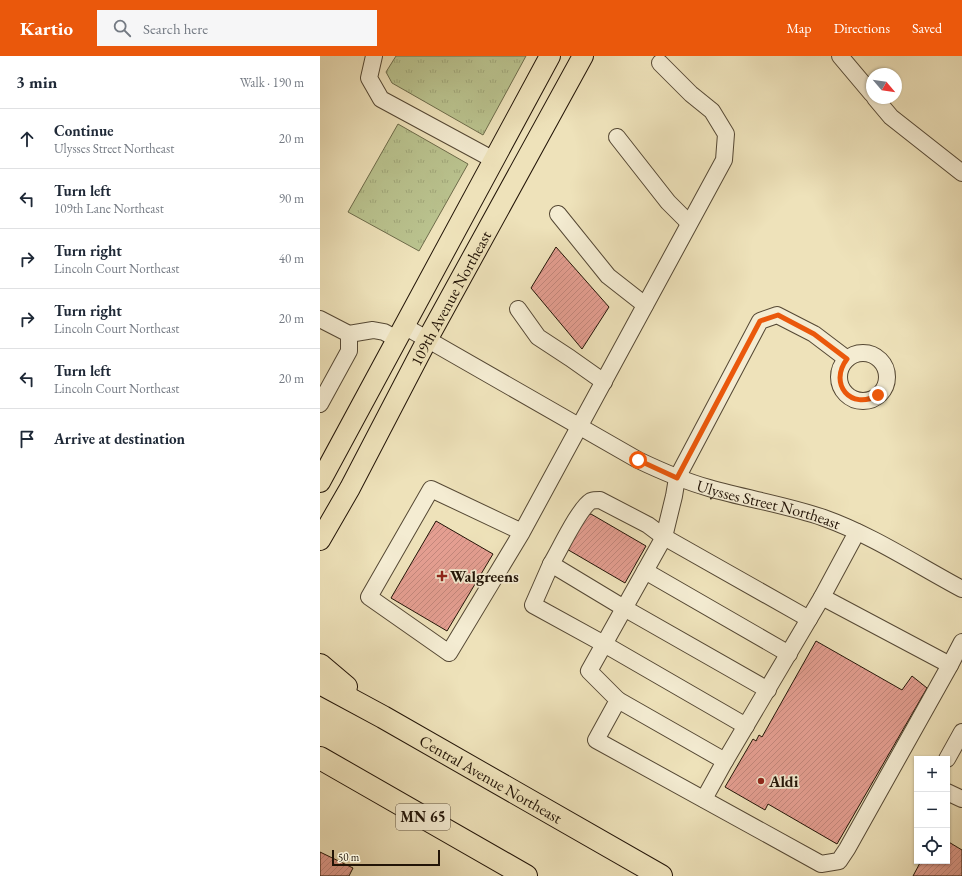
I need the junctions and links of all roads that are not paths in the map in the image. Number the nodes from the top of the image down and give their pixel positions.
1 (374, 56) edge
2 (550, 56) edge
3 (583, 56) edge
4 (840, 56) edge
5 (660, 63) dead end
6 (866, 87) edge
7 (880, 104) edge
8 (617, 137) dead end
9 (494, 160) junction
10 (962, 173) edge
11 (558, 214) dead end
12 (689, 223) junction
13 (645, 305) junction
14 (518, 309) dead end
15 (320, 319) edge
16 (400, 333) junction
17 (349, 334) junction
18 (428, 340) junction
19 (847, 359) dead end
20 (604, 382) junction
21 (320, 404) edge
22 (579, 427) junction
23 (677, 478) junction
24 (320, 482) edge
25 (522, 532) junction
26 (857, 532) junction
27 (664, 537) junction
28 (320, 540) edge
29 (551, 564) junction
30 (645, 571) junction
31 (962, 589) edge
32 (822, 597) junction
33 (624, 608) junction
34 (809, 620) junction
35 (962, 642) edge
36 (604, 644) junction
37 (789, 654) junction
38 (320, 665) edge
39 (950, 665) junction
40 (320, 683) edge
41 (768, 690) junction
42 (618, 700) junction
43 (383, 717) junction
44 (746, 726) junction
45 (962, 732) edge
46 (949, 756) edge
47 (320, 758) edge
48 (725, 761) junction
49 (950, 793) edge
50 (962, 799) edge
51 (704, 800) junction
52 (526, 876) edge
53 (662, 876) edge

1 - 9 street
2 - 9 main road, 109th Avenue Northeast
3 - 18 main road, 109th Avenue Northeast
4 - 6 street
5 - 12 street
7 - 10 street
8 - 12 street
9 - 16 main road, 109th Avenue Northeast
11 - 13 street
12 - 13 street
13 - 20 street
14 - 20 street
15 - 17 street
16 - 17 street, Ulysses Street Northeast
16 - 18 street, Ulysses Street Northeast
16 - 24 main road, 109th Avenue Northeast
17 - 21 street
18 - 22 street, Ulysses Street Northeast
18 - 28 main road, 109th Avenue Northeast
19 - 23 street
20 - 22 street
22 - 23 street, Ulysses Street Northeast
22 - 25 street
23 - 26 street, Ulysses Street Northeast
23 - 27 street
25 - 25 street
26 - 31 street, Ulysses Street Northeast
26 - 32 street
27 - 29 street
27 - 30 street
27 - 34 street
29 - 33 street
29 - 36 street
30 - 33 street
30 - 37 street
32 - 34 street
32 - 39 street
33 - 36 street
33 - 41 street
34 - 37 street
35 - 39 street
36 - 42 street
36 - 44 street
37 - 41 street
38 - 43 highway
39 - 51 street
40 - 43 highway, Central Avenue Northeast
41 - 44 street
42 - 48 street
42 - 51 street
43 - 53 highway, Central Avenue Northeast
44 - 48 street
45 - 46 street
47 - 52 highway, MN 65
48 - 51 street
49 - 50 street

